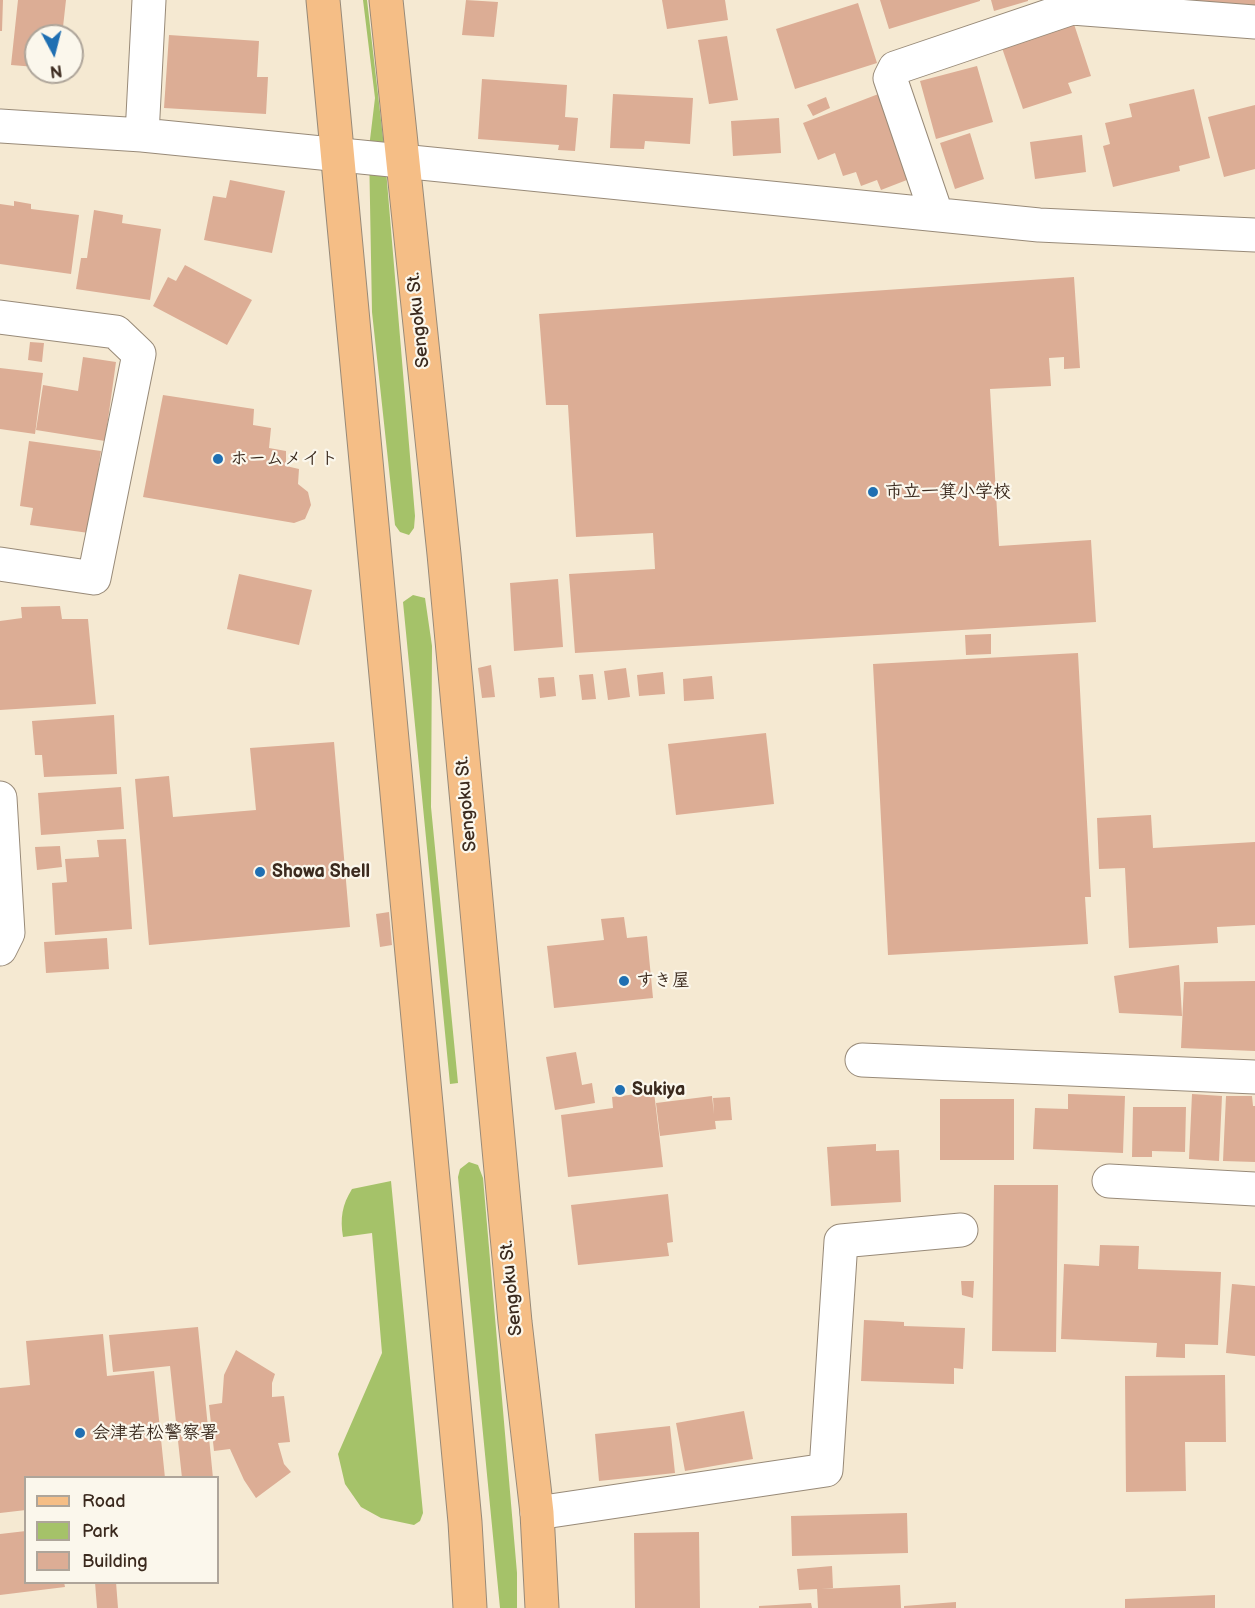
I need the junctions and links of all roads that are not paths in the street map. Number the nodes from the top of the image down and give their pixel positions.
1 (149, 0) edge
2 (323, 0) edge
3 (386, 0) edge
4 (1255, 22) edge
5 (0, 126) edge
6 (142, 135) junction
7 (338, 154) junction
8 (402, 160) junction
9 (936, 213) junction
10 (1255, 235) edge
11 (0, 317) edge
12 (0, 564) edge
13 (0, 798) edge
14 (0, 949) edge
15 (862, 1060) dead end
16 (1255, 1077) edge
17 (1109, 1181) dead end
18 (1255, 1189) edge
19 (961, 1230) dead end
20 (537, 1513) junction
21 (470, 1608) edge
22 (542, 1608) edge

1 - 6 street
2 - 7 main road
3 - 8 main road, Sengoku St.
4 - 9 street
5 - 6 street
6 - 7 street
7 - 8 street
7 - 21 main road
8 - 9 street
8 - 20 main road, Sengoku St.
9 - 10 street
11 - 12 street
13 - 14 street
15 - 16 street
17 - 18 street
19 - 20 street
20 - 22 main road, Sengoku St.

